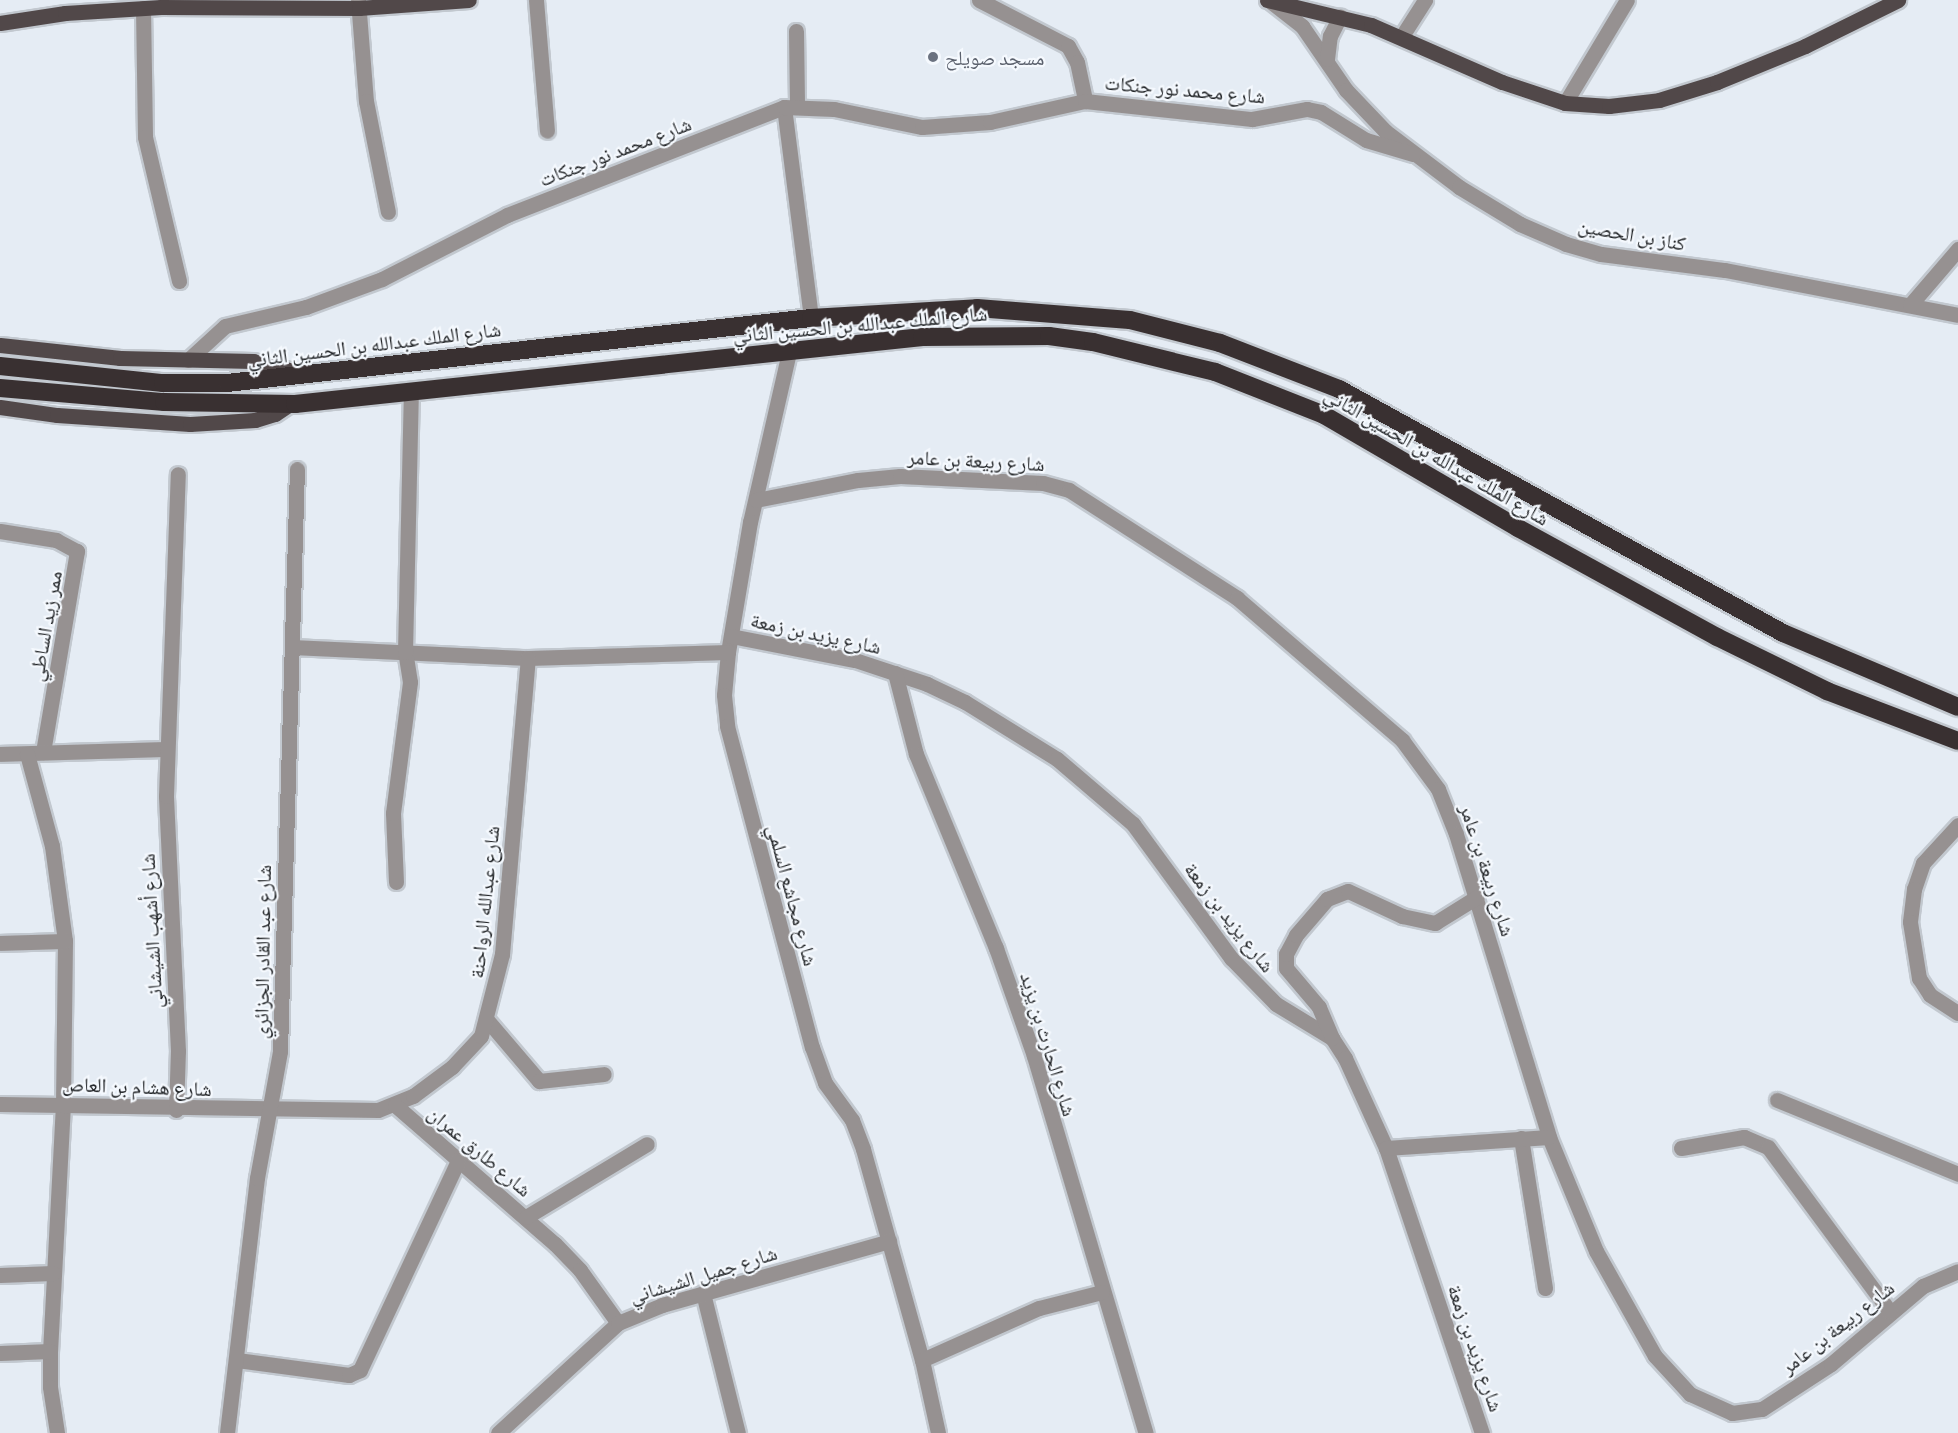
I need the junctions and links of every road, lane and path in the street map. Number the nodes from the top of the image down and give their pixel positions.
1 (469, 0) edge
2 (536, 0) edge
3 (979, 0) edge
4 (1268, 0) edge
5 (1425, 0) edge
6 (1627, 0) edge
7 (1898, 0) edge
8 (160, 3) edge
9 (359, 4) edge
10 (143, 8) junction
11 (1340, 16) junction
12 (0, 17) edge
13 (17, 20) junction
14 (0, 23) edge
15 (796, 31) dead end
16 (1402, 36) junction
17 (1327, 59) junction
18 (1085, 101) junction
19 (1565, 103) junction
20 (790, 107) junction
21 (547, 131) dead end
22 (1413, 154) junction
23 (388, 213) dead end
24 (1958, 249) edge
25 (179, 281) dead end
26 (1910, 305) junction
27 (1958, 315) edge
28 (811, 318) junction
29 (0, 345) edge
30 (789, 352) junction
31 (188, 360) junction
32 (0, 366) edge
33 (304, 374) junction
34 (0, 388) edge
35 (411, 393) junction
36 (290, 404) junction
37 (0, 407) edge
38 (297, 469) dead end
39 (178, 474) dead end
40 (756, 500) junction
41 (0, 531) edge
42 (729, 644) junction
43 (292, 647) junction
44 (405, 652) junction
45 (528, 658) junction
46 (895, 673) junction
47 (1958, 707) edge
48 (1958, 741) edge
49 (166, 749) junction
50 (44, 752) junction
51 (0, 754) edge
52 (27, 754) junction
53 (1958, 825) edge
54 (396, 882) dead end
55 (1477, 897) junction
56 (65, 941) junction
57 (0, 943) edge
58 (1958, 1013) edge
59 (488, 1021) junction
60 (1332, 1038) junction
61 (604, 1074) dead end
62 (1776, 1100) dead end
63 (0, 1104) edge
64 (63, 1104) junction
65 (395, 1105) junction
66 (176, 1110) junction
67 (272, 1110) junction
68 (1549, 1137) junction
69 (1521, 1138) junction
70 (647, 1144) dead end
71 (1386, 1148) junction
72 (1681, 1148) dead end
73 (458, 1161) junction
74 (1958, 1174) edge
75 (526, 1217) junction
76 (889, 1241) junction
77 (1958, 1271) edge
78 (53, 1273) junction
79 (0, 1275) edge
80 (1545, 1288) dead end
81 (1102, 1292) junction
82 (703, 1293) junction
83 (1890, 1312) junction
84 (618, 1323) junction
85 (50, 1351) junction
86 (0, 1353) edge
87 (237, 1360) junction
88 (922, 1360) junction
89 (57, 1433) edge
90 (227, 1433) edge
91 (498, 1433) edge
92 (738, 1433) edge
93 (938, 1433) edge
94 (1146, 1433) edge
95 (1482, 1433) edge

1 - 9 main road
2 - 21 street
3 - 18 street, شارع محمد نور جنكات
4 - 11 main road
4 - 17 street, كناز بن الحصين
5 - 16 street
6 - 19 street
7 - 19 main road
8 - 9 main road
8 - 10 main road
9 - 23 street
10 - 13 main road
10 - 25 street
11 - 16 main road
11 - 17 street
12 - 13 main road
13 - 14 main road
15 - 20 street
16 - 19 main road
17 - 22 street, كناز بن الحصين
18 - 20 street, شارع محمد نور جنكات
18 - 22 street, شارع محمد نور جنكات
20 - 28 street
20 - 31 street, شارع محمد نور جنكات
22 - 26 street, كناز بن الحصين
24 - 26 street
26 - 27 street, كناز بن الحصين
28 - 33 highway, شارع الملك عبدالله بن الحسين الثاني
28 - 47 highway, شارع الملك عبدالله بن الحسين الثاني
29 - 31 main road
30 - 35 highway, شارع الملك عبدالله بن الحسين الثاني
30 - 40 street, شارع مجاشع السلمي
30 - 48 highway, شارع الملك عبدالله بن الحسين الثاني
31 - 33 main road
32 - 33 highway, شارع الملك عبدالله بن الحسين الثاني
34 - 36 highway, شارع الملك عبدالله بن الحسين الثاني
35 - 36 highway, شارع الملك عبدالله بن الحسين الثاني
35 - 44 street
36 - 37 main road
38 - 43 street, شارع عبد القادر الجزائري
39 - 49 street, شارع أشهب الشيشاني
40 - 42 street, شارع مجاشع السلمي
40 - 55 street, شارع ربيعة بن عامر
41 - 50 street, ممر زيد الساطي
42 - 45 street, شارع يزيد بن زمعة
42 - 46 street, شارع يزيد بن زمعة
42 - 76 street, شارع مجاشع السلمي
43 - 44 street, شارع يزيد بن زمعة
43 - 67 street, شارع عبد القادر الجزائري
44 - 45 street, شارع يزيد بن زمعة
44 - 54 street
45 - 59 street, شارع عبدالله الرواحنة
46 - 60 street, شارع يزيد بن زمعة
46 - 81 street, شارع الحارث بن يزيد
49 - 50 street
49 - 66 street, شارع أشهب الشيشاني
50 - 52 street
51 - 52 street
52 - 56 street
53 - 58 street
55 - 60 street
55 - 68 street, شارع ربيعة بن عامر
56 - 57 street
56 - 64 street
59 - 61 street
59 - 65 street, شارع عبدالله الرواحنة
60 - 71 street, شارع يزيد بن زمعة
62 - 74 street
63 - 64 street, شارع هشام بن العاص
64 - 66 street, شارع هشام بن العاص
64 - 78 street
65 - 67 street
65 - 73 street, شارع طارق عمران
66 - 67 street, شارع هشام بن العاص
67 - 87 street, شارع عبد القادر الجزائري
68 - 69 street
68 - 83 street, شارع ربيعة بن عامر
69 - 71 street
69 - 80 street
70 - 75 street
71 - 95 street, شارع يزيد بن زمعة
72 - 83 street
73 - 75 street, شارع طارق عمران
73 - 87 street
75 - 84 street, شارع طارق عمران
76 - 82 street, شارع جميل الشيشاني
76 - 88 street, شارع مجاشع السلمي
77 - 83 street, شارع ربيعة بن عامر
78 - 79 street
78 - 85 street
81 - 88 street
81 - 94 street, شارع الحارث بن يزيد
82 - 84 street, شارع جميل الشيشاني
82 - 92 street
84 - 91 street, شارع جميل الشيشاني
85 - 86 street
85 - 89 street
87 - 90 street, شارع عبد القادر الجزائري
88 - 93 street, شارع مجاشع السلمي

